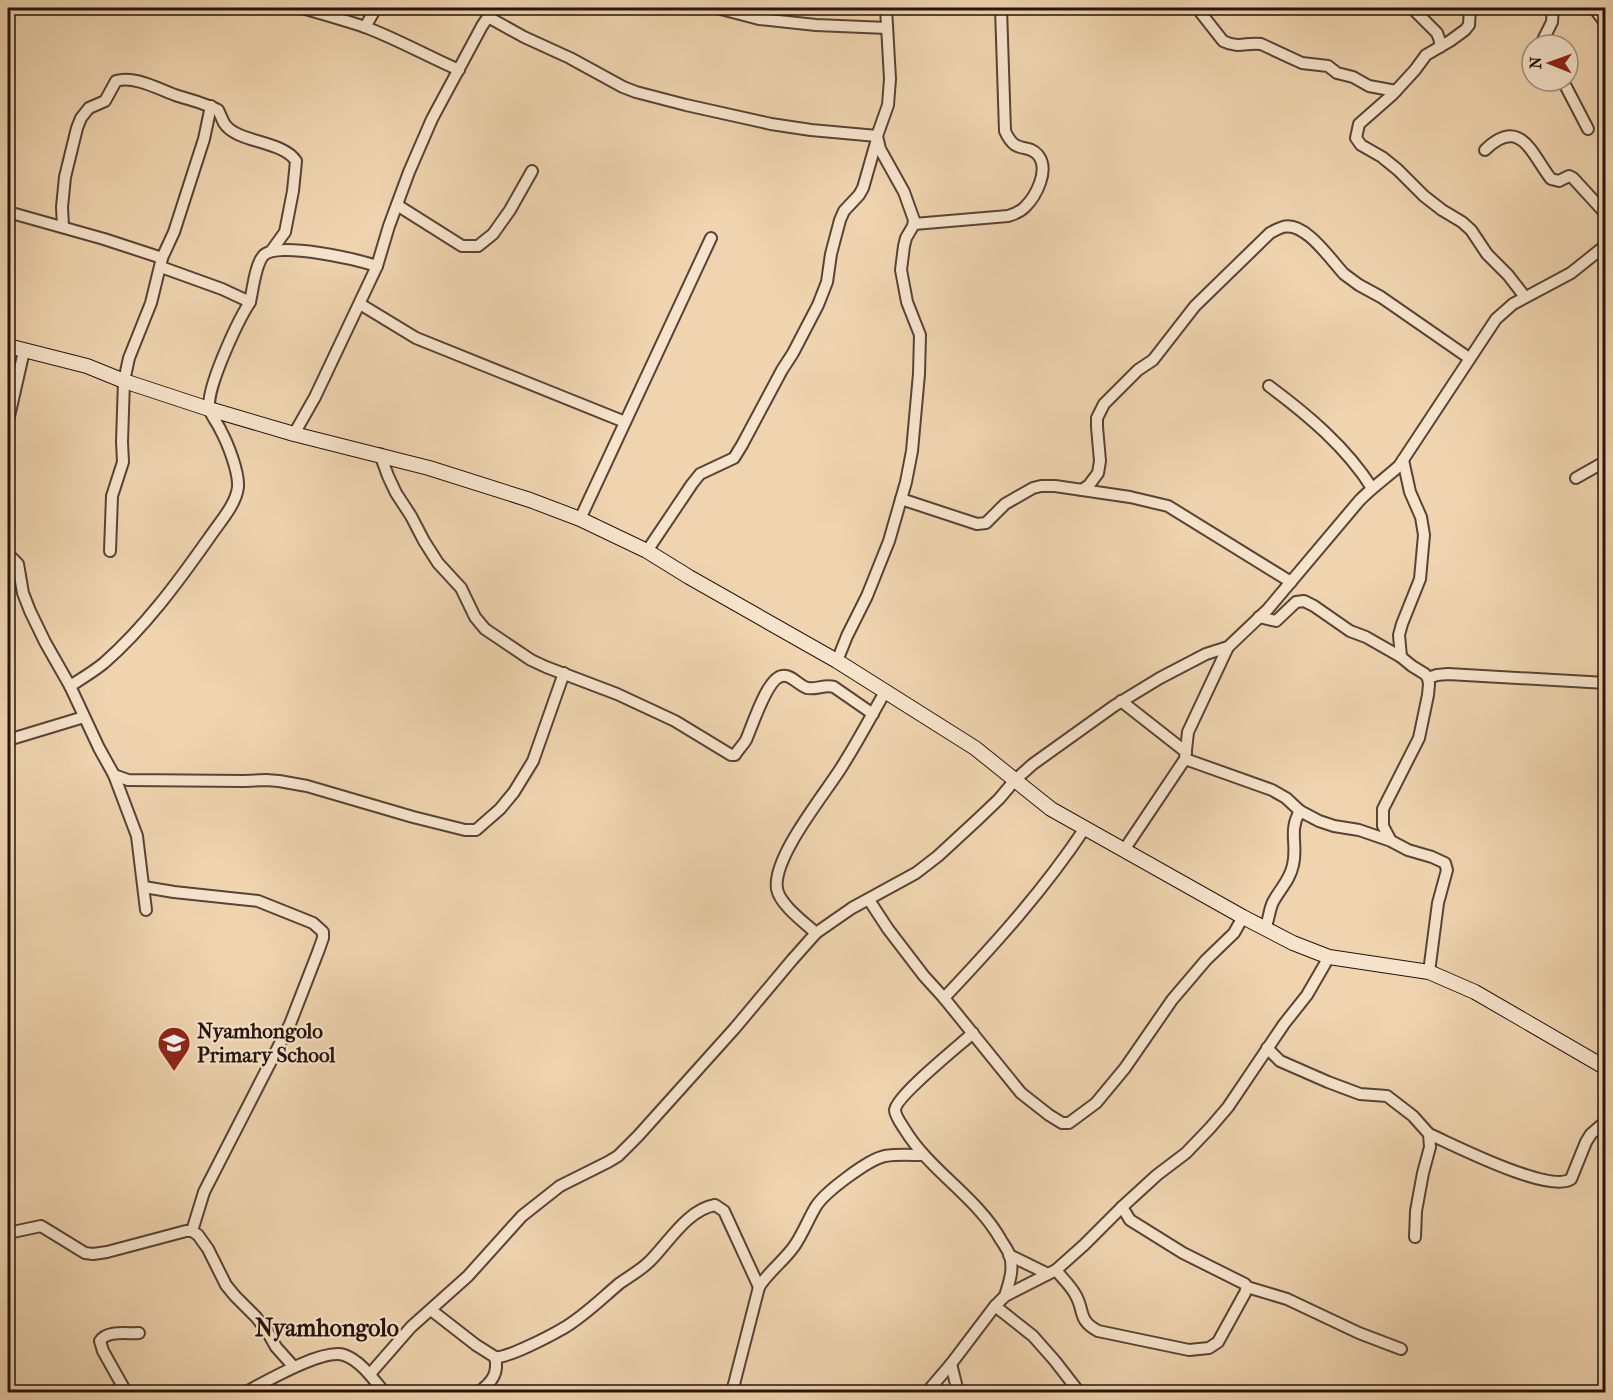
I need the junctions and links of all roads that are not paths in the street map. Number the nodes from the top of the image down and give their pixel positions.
1 (302, 8) edge
2 (376, 8) edge
3 (717, 8) edge
4 (886, 8) edge
5 (1001, 8) edge
6 (1197, 8) edge
7 (1412, 8) edge
8 (1470, 8) edge
9 (1553, 8) edge
10 (1594, 8) edge
11 (491, 12) edge
12 (1605, 24) edge
13 (365, 27) junction
14 (887, 28) junction
15 (1546, 33) edge
16 (1440, 47) junction
17 (459, 70) junction
18 (1396, 91) junction
19 (1569, 93) edge
20 (211, 106) junction
21 (1588, 129) dead end
22 (877, 138) junction
23 (1485, 150) dead end
24 (532, 171) dead end
25 (397, 205) junction
26 (8, 212) edge
27 (1605, 214) edge
28 (914, 224) junction
29 (63, 227) junction
30 (285, 232) junction
31 (711, 238) dead end
32 (1605, 245) edge
33 (272, 250) junction
34 (300, 251) junction
35 (161, 263) junction
36 (378, 266) junction
37 (1525, 297) junction
38 (250, 302) junction
39 (360, 304) junction
40 (8, 346) edge
41 (24, 351) junction
42 (1469, 358) junction
43 (124, 381) junction
44 (1269, 386) dead end
45 (209, 409) junction
46 (8, 421) edge
47 (625, 423) junction
48 (294, 434) junction
49 (380, 454) junction
50 (1403, 460) junction
51 (1605, 461) edge
52 (1576, 478) dead end
53 (1372, 488) junction
54 (1082, 490) junction
55 (901, 499) junction
56 (580, 519) junction
57 (110, 551) dead end
58 (647, 551) junction
59 (8, 554) edge
60 (1291, 582) junction
61 (1259, 616) junction
62 (1228, 647) junction
63 (1401, 657) junction
64 (837, 661) junction
65 (564, 674) junction
66 (1428, 678) junction
67 (1605, 683) edge
68 (70, 686) junction
69 (885, 692) junction
70 (1121, 701) junction
71 (873, 714) junction
72 (84, 717) junction
73 (8, 740) edge
74 (1186, 755) junction
75 (114, 775) junction
76 (1015, 780) junction
77 (1300, 811) junction
78 (1084, 828) junction
79 (1391, 841) junction
80 (1124, 850) junction
81 (144, 887) junction
82 (869, 900) junction
83 (146, 910) dead end
84 (1243, 917) junction
85 (1265, 928) junction
86 (816, 933) junction
87 (1329, 957) junction
88 (1429, 972) junction
89 (944, 998) junction
90 (973, 1033) junction
91 (1267, 1048) junction
92 (1605, 1068) edge
93 (1605, 1120) edge
94 (1429, 1134) junction
95 (922, 1155) junction
96 (1122, 1206) junction
97 (192, 1232) junction
98 (8, 1233) edge
99 (1415, 1237) dead end
100 (1010, 1255) junction
101 (1052, 1272) junction
102 (759, 1287) junction
103 (1247, 1287) junction
104 (1005, 1296) junction
105 (995, 1306) junction
106 (431, 1310) junction
107 (139, 1333) dead end
108 (1401, 1349) dead end
109 (495, 1357) junction
110 (951, 1364) junction
111 (293, 1366) junction
112 (370, 1374) junction
113 (126, 1392) edge
114 (246, 1392) edge
115 (384, 1392) edge
116 (480, 1392) edge
117 (732, 1392) edge
118 (927, 1392) edge
119 (958, 1392) edge
120 (1079, 1392) edge

1 - 13 street
2 - 13 street
3 - 14 street
4 - 14 street
5 - 28 street
6 - 18 street
7 - 16 street
8 - 16 street
9 - 15 street
10 - 12 street
11 - 17 street
11 - 22 street
13 - 17 street
14 - 22 street
16 - 18 street
17 - 25 street
18 - 37 street
19 - 21 street
20 - 29 street
20 - 30 street
20 - 35 street
22 - 28 street
22 - 58 street
23 - 27 street
24 - 25 street
25 - 36 street
26 - 29 street
28 - 55 street
29 - 35 street
30 - 33 street
30 - 34 street
31 - 47 street
32 - 37 street
33 - 34 street
33 - 38 street
34 - 36 street
35 - 38 street
35 - 43 street
36 - 39 street
37 - 42 street
38 - 45 street
39 - 47 street
39 - 48 street
40 - 41 main road
41 - 43 main road
41 - 46 street
42 - 50 street
42 - 54 street
43 - 45 main road
43 - 57 street
44 - 53 street
45 - 48 main road
45 - 68 street
47 - 56 street
48 - 49 main road
49 - 56 main road
49 - 65 street
50 - 53 street
50 - 63 street
51 - 52 street
53 - 60 street
54 - 55 street
54 - 60 street
55 - 64 street
56 - 58 main road
58 - 64 main road
59 - 68 street
60 - 61 street
61 - 62 street
61 - 63 street
62 - 70 street
62 - 74 street
63 - 66 street
64 - 69 main road
65 - 71 street
65 - 75 street
66 - 67 street
66 - 79 street
68 - 72 street
69 - 71 street
69 - 76 main road
70 - 74 street
70 - 76 street
71 - 86 street
72 - 73 street
72 - 75 street
74 - 77 street
74 - 80 street
75 - 81 street
76 - 78 main road
76 - 82 street
77 - 79 street
77 - 85 street
78 - 80 main road
78 - 89 street
79 - 88 street
80 - 84 main road
81 - 83 street
81 - 97 street
82 - 86 street
82 - 89 street
84 - 85 main road
84 - 90 street
85 - 87 main road
86 - 106 street
87 - 88 main road
87 - 91 street
88 - 92 main road
89 - 90 street
90 - 95 street
91 - 94 street
91 - 96 street
93 - 94 street
94 - 99 street
95 - 100 street
95 - 102 street
96 - 101 street
96 - 103 street
97 - 98 street
97 - 111 street
100 - 101 street
100 - 104 street
101 - 103 street
101 - 104 street
102 - 109 street
102 - 117 street
103 - 108 street
104 - 105 street
105 - 110 street
105 - 120 street
106 - 109 street
106 - 112 street
107 - 113 street
109 - 116 street
110 - 118 street
110 - 119 street
111 - 112 street
111 - 114 street
112 - 115 street

